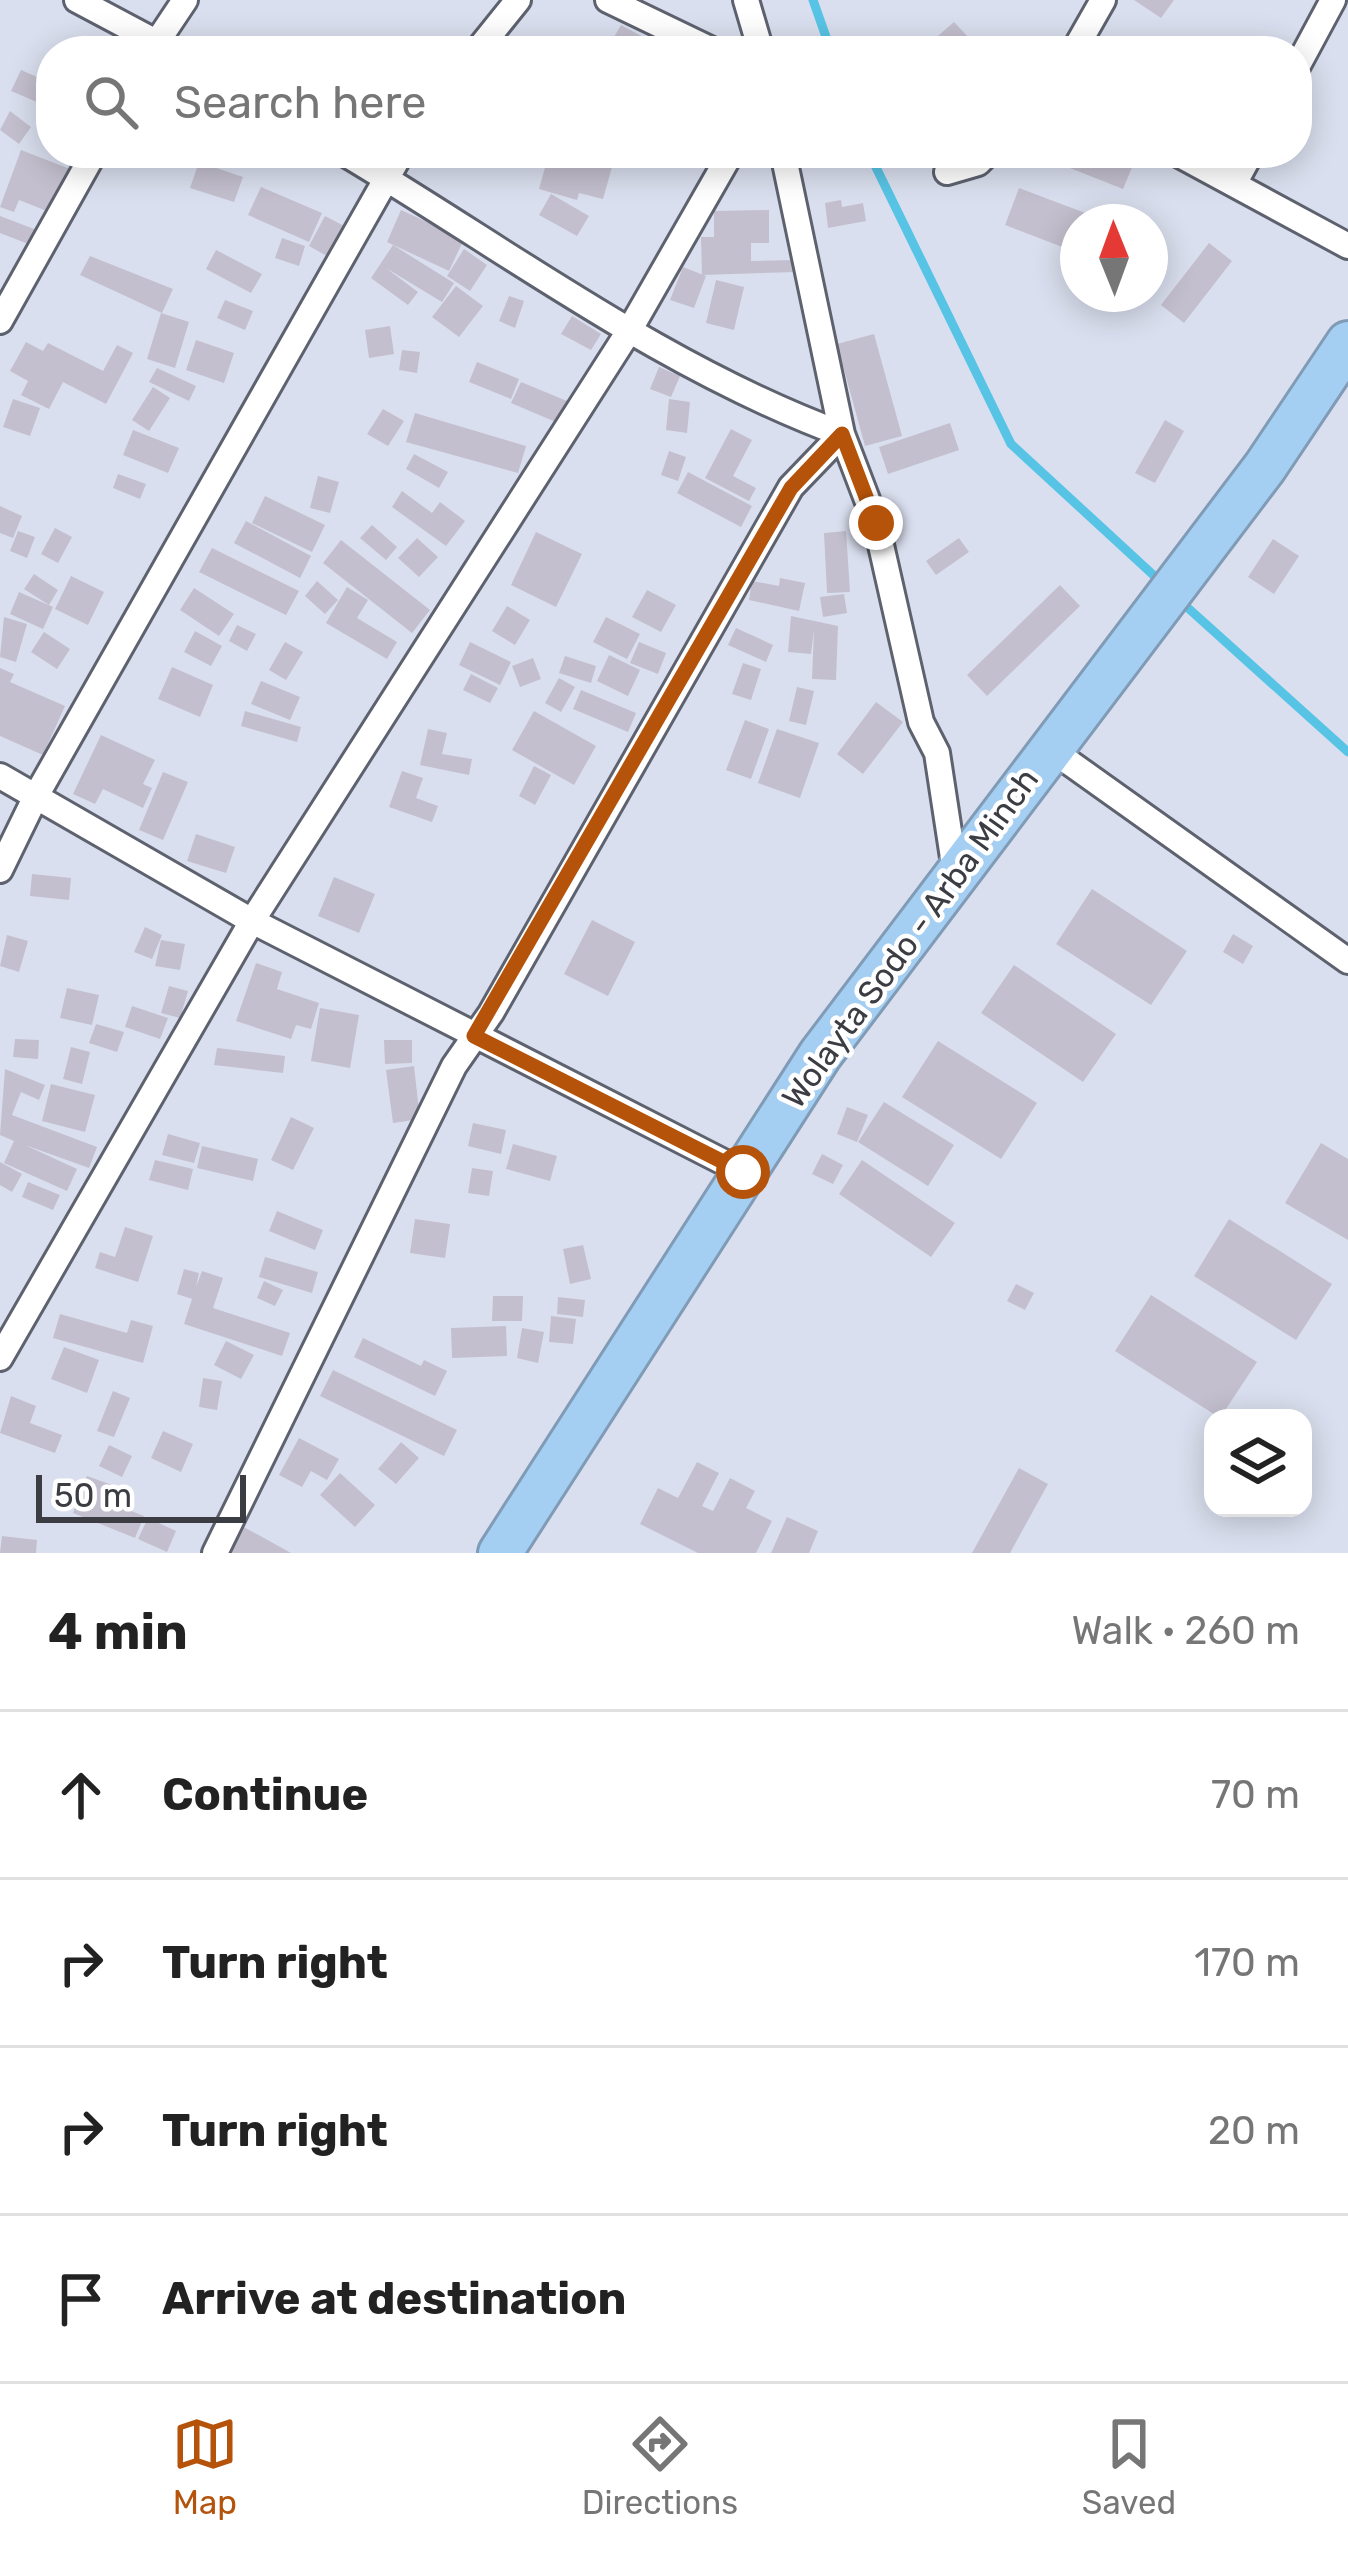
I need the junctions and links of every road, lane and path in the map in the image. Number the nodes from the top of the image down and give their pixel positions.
1 (77, 0) edge
2 (184, 0) edge
3 (518, 0) edge
4 (608, 0) edge
5 (746, 0) edge
6 (1103, 0) edge
7 (1333, 0) edge
8 (139, 36) edge
9 (166, 36) edge
10 (489, 36) edge
11 (683, 36) edge
12 (757, 36) edge
13 (1083, 36) edge
14 (1312, 39) edge
15 (86, 168) edge
16 (369, 168) edge
17 (389, 168) edge
18 (722, 168) edge
19 (786, 168) edge
20 (960, 168) edge
21 (1204, 168) edge
22 (1243, 168) edge
23 (946, 172) dead end
24 (383, 176) junction
25 (1234, 184) junction
26 (1348, 246) edge
27 (0, 322) edge
28 (629, 331) junction
29 (1348, 343) edge
30 (842, 434) junction
31 (1049, 748) junction
32 (0, 776) edge
33 (36, 796) junction
34 (0, 870) edge
35 (955, 871) junction
36 (253, 921) junction
37 (1348, 961) edge
38 (474, 1036) junction
39 (743, 1172) junction
40 (0, 1358) edge
41 (215, 1553) edge
42 (500, 1553) edge

1 - 8 street
2 - 9 street
3 - 10 street
4 - 11 street
5 - 12 street
6 - 13 street
7 - 14 street
15 - 27 street
16 - 24 street
17 - 24 street
18 - 28 street
19 - 30 street
20 - 23 street
21 - 25 street
22 - 25 street
24 - 28 street
24 - 33 street
25 - 26 street
28 - 30 street
28 - 36 street
29 - 31 highway, Wolayta Sodo - Arba Minch
30 - 35 street
30 - 38 street
31 - 35 highway, Wolayta Sodo - Arba Minch
31 - 37 street
32 - 33 street
33 - 34 street
33 - 36 street
35 - 39 highway, Wolayta Sodo - Arba Minch
36 - 38 street
36 - 40 street
38 - 39 street
38 - 41 street
39 - 42 highway, Wolayta Sodo - Arba Minch

